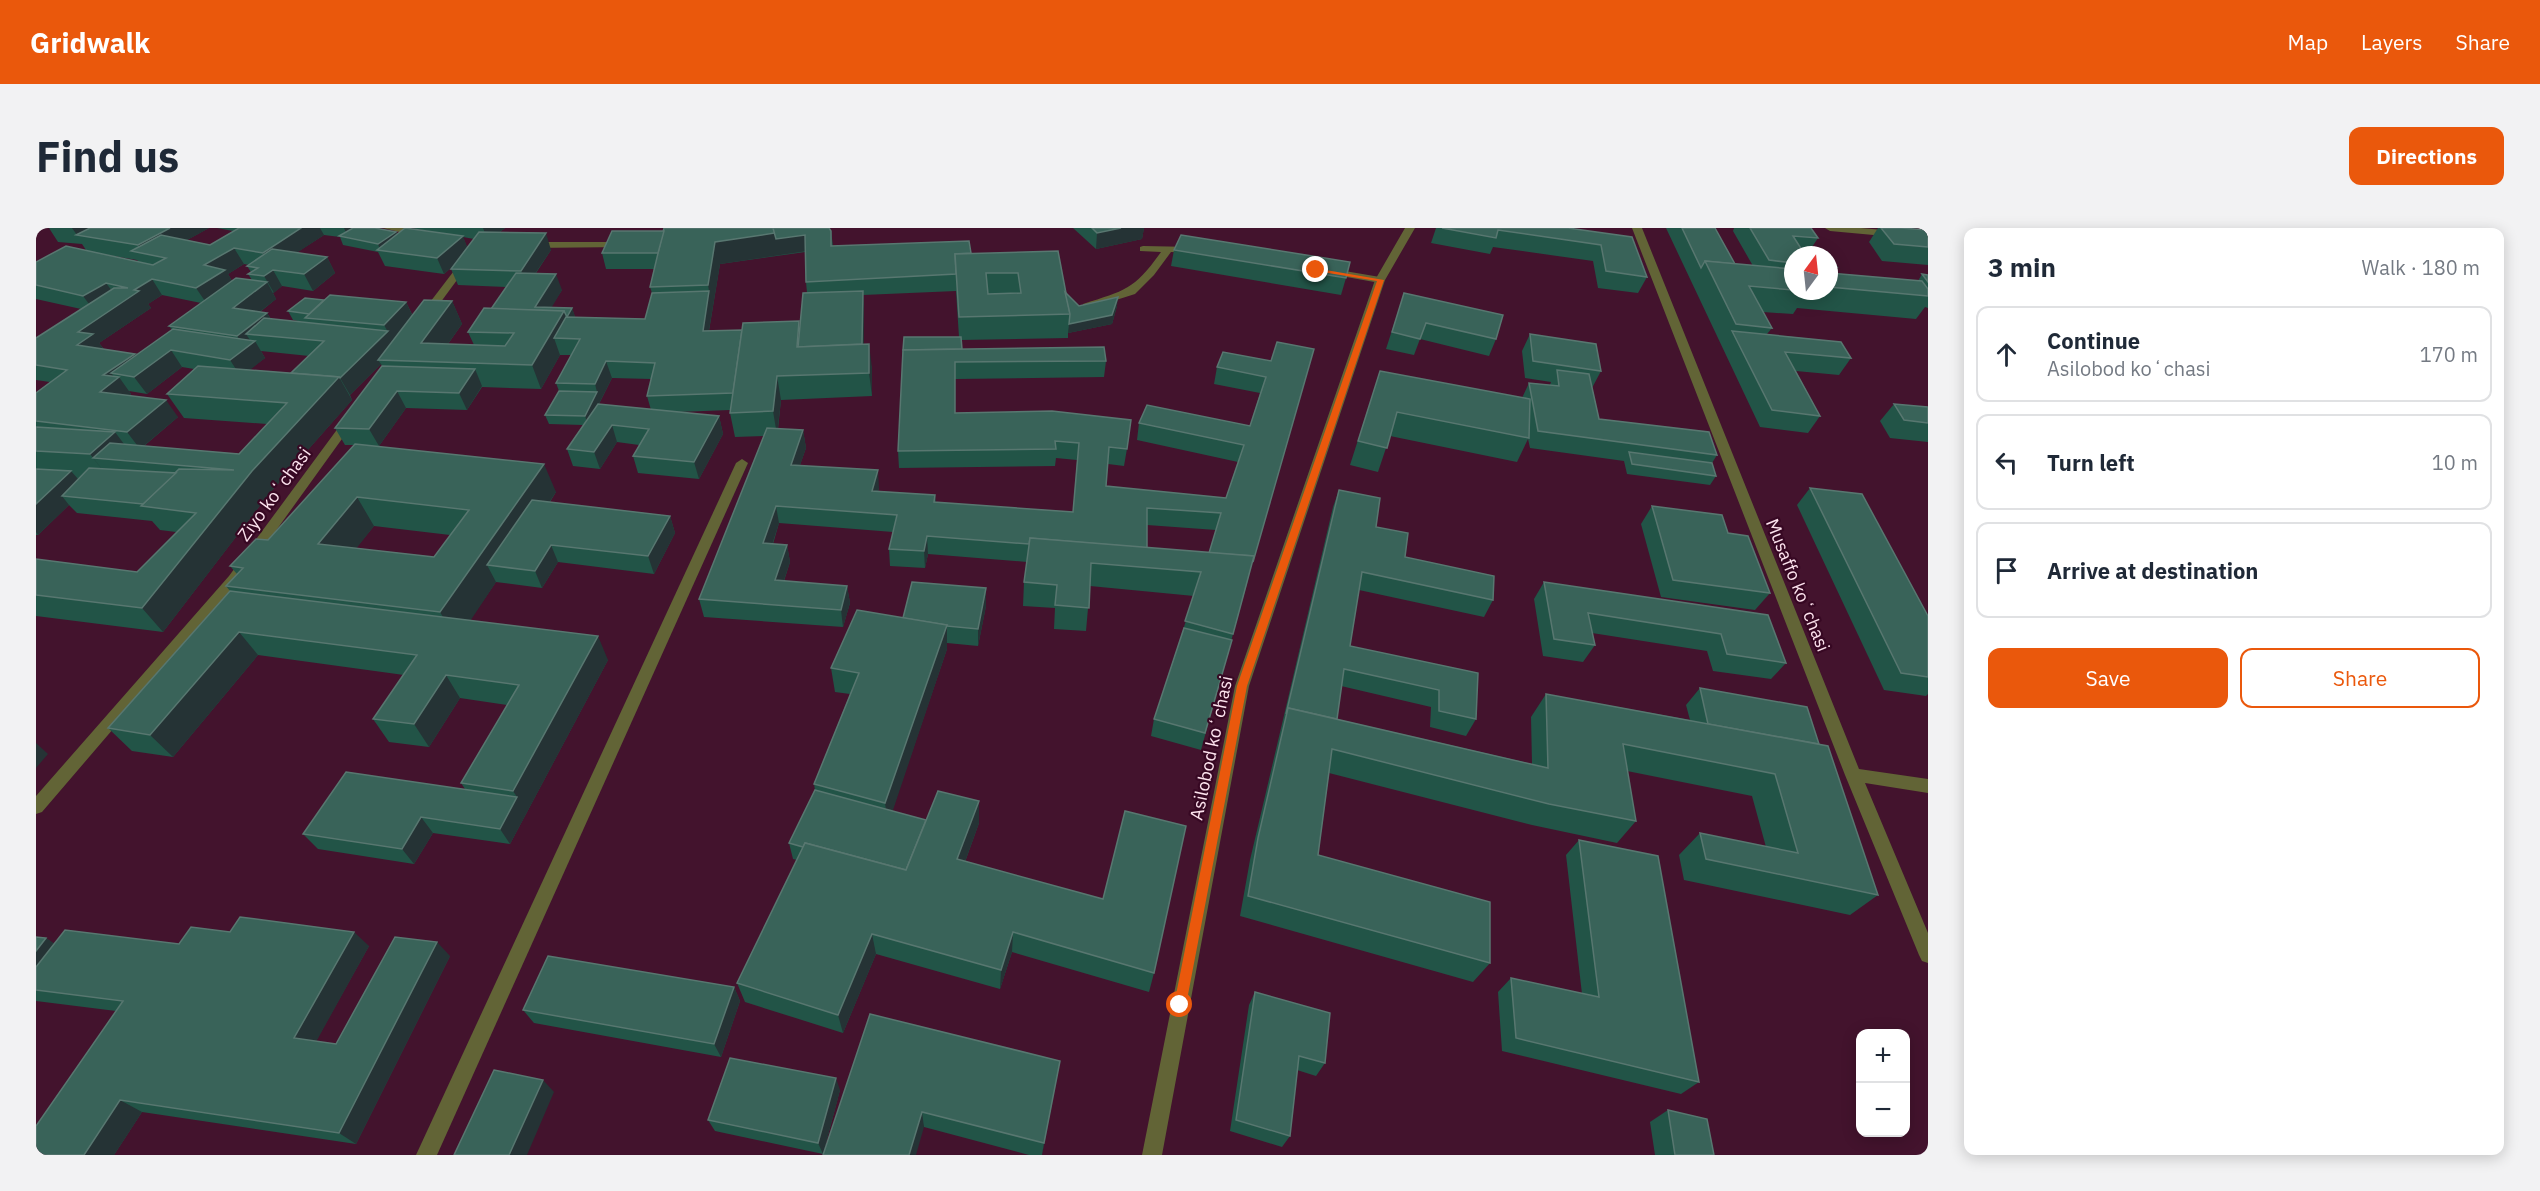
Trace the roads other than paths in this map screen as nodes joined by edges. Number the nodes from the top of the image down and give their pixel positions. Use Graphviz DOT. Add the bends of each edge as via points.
graph roads {
  1 [pos="388,228"];
  2 [pos="1410,228"];
  3 [pos="1638,228"];
  4 [pos="1830,228"];
  5 [pos="433,236"];
  6 [pos="1928,237"];
  7 [pos="639,244"];
  8 [pos="513,245"];
  9 [pos="1143,249"];
  10 [pos="1168,249"];
  11 [pos="471,253"];
  12 [pos="1210,253"];
  13 [pos="1312,269"];
  14 [pos="1380,280"];
  15 [pos="1085,307"];
  16 [pos="416,330"];
  17 [pos="360,407"];
  18 [pos="742,463"];
  19 [pos="1853,775"];
  20 [pos="1928,786"];
  21 [pos="36,807"];
  22 [pos="1928,955"];
  23 [pos="426,1155"];
  24 [pos="1152,1155"];
  1 -- 5 [label="street"];
  2 -- 14 [label="street, Asilobod koʻchasi"];
  3 -- 19 [label="street, Musaffo koʻchasi"];
  4 -- 6 [label="street"];
  7 -- 8 [label="street"];
  9 -- 10 [label="street"];
  10 -- 12 [label="street"];
  10 -- 15 [label="street" via="1131,292"];
  11 -- 16 [label="street"];
  13 -- 14 [label="street"];
  14 -- 24 [label="street, Asilobod koʻchasi" via="1242,686"];
  17 -- 21 [label="street, Ziyo koʻchasi" via="234,579"];
  18 -- 23 [label="street"];
  19 -- 20 [label="street"];
  19 -- 22 [label="street, Musaffo koʻchasi"];
}
